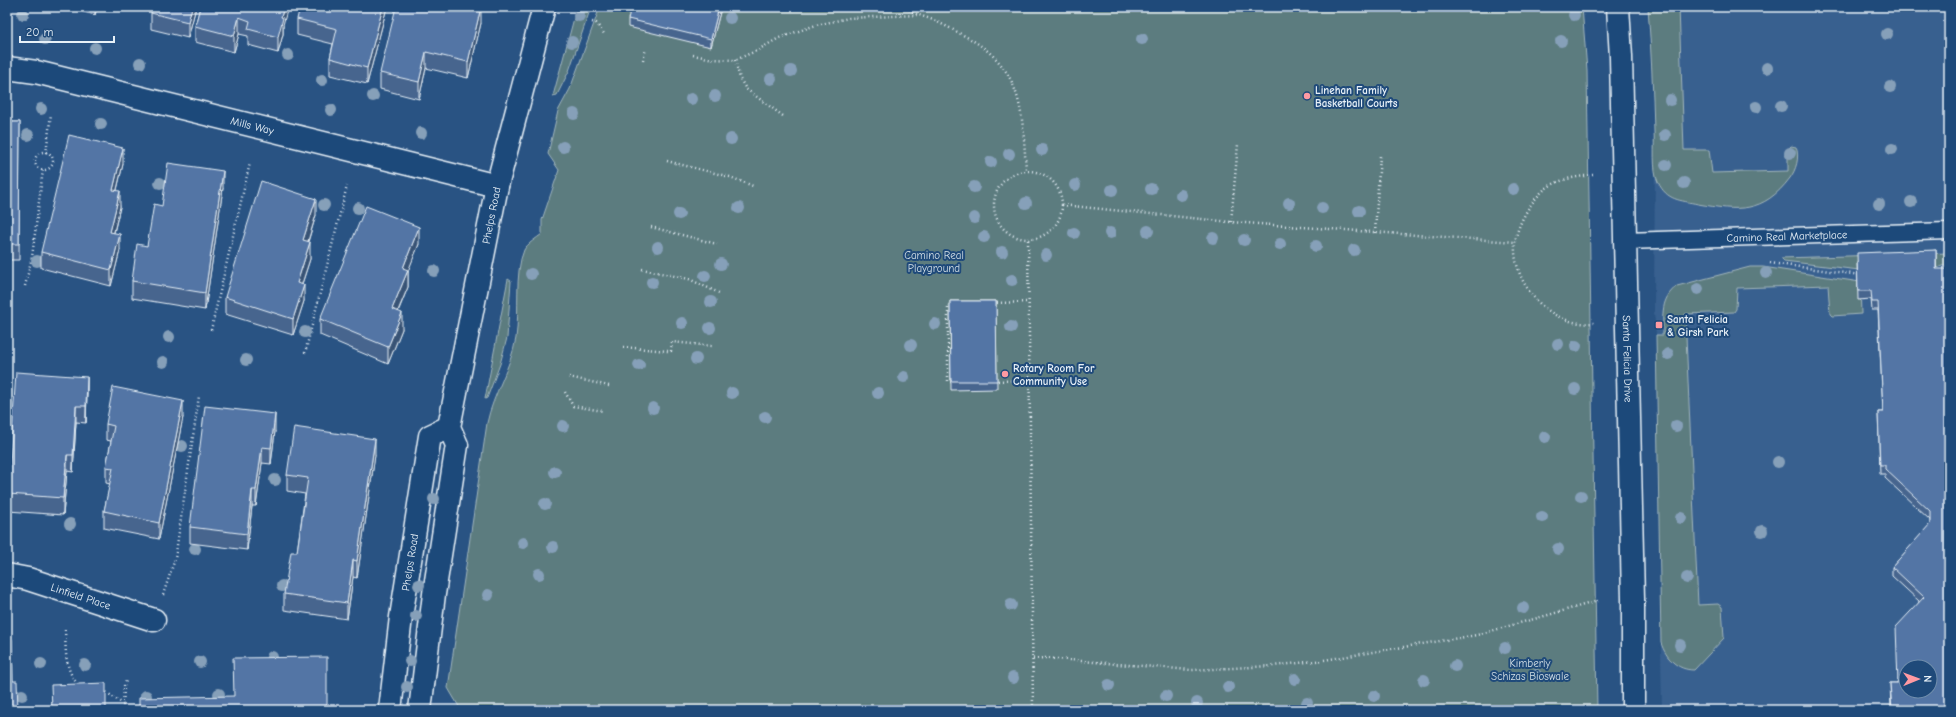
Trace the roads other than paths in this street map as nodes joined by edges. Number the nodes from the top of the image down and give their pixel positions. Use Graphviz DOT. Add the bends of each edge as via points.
graph roads {
  1 [pos="544,7"];
  2 [pos="1618,7"];
  3 [pos="7,68"];
  4 [pos="497,186"];
  5 [pos="1949,231"];
  6 [pos="1625,241"];
  7 [pos="449,427"];
  8 [pos="7,575"];
  9 [pos="154,620"];
  10 [pos="390,710"];
  11 [pos="420,710"];
  12 [pos="1632,710"];
  1 -- 4 [label="street, Phelps Road"];
  2 -- 6 [label="street, Santa Felicia Drive"];
  3 -- 4 [label="street, Mills Way" via="36,72"];
  4 -- 7 [label="street, Phelps Road"];
  5 -- 6 [label="lane, Camino Real Marketplace"];
  6 -- 12 [label="street, Santa Felicia Drive" via="1633,599"];
  7 -- 10 [label="street, Phelps Road" via="430,436 401,617"];
  7 -- 11 [label="street" via="457,445 434,594"];
  8 -- 9 [label="street, Linfield Place" via="28,579"];
}
